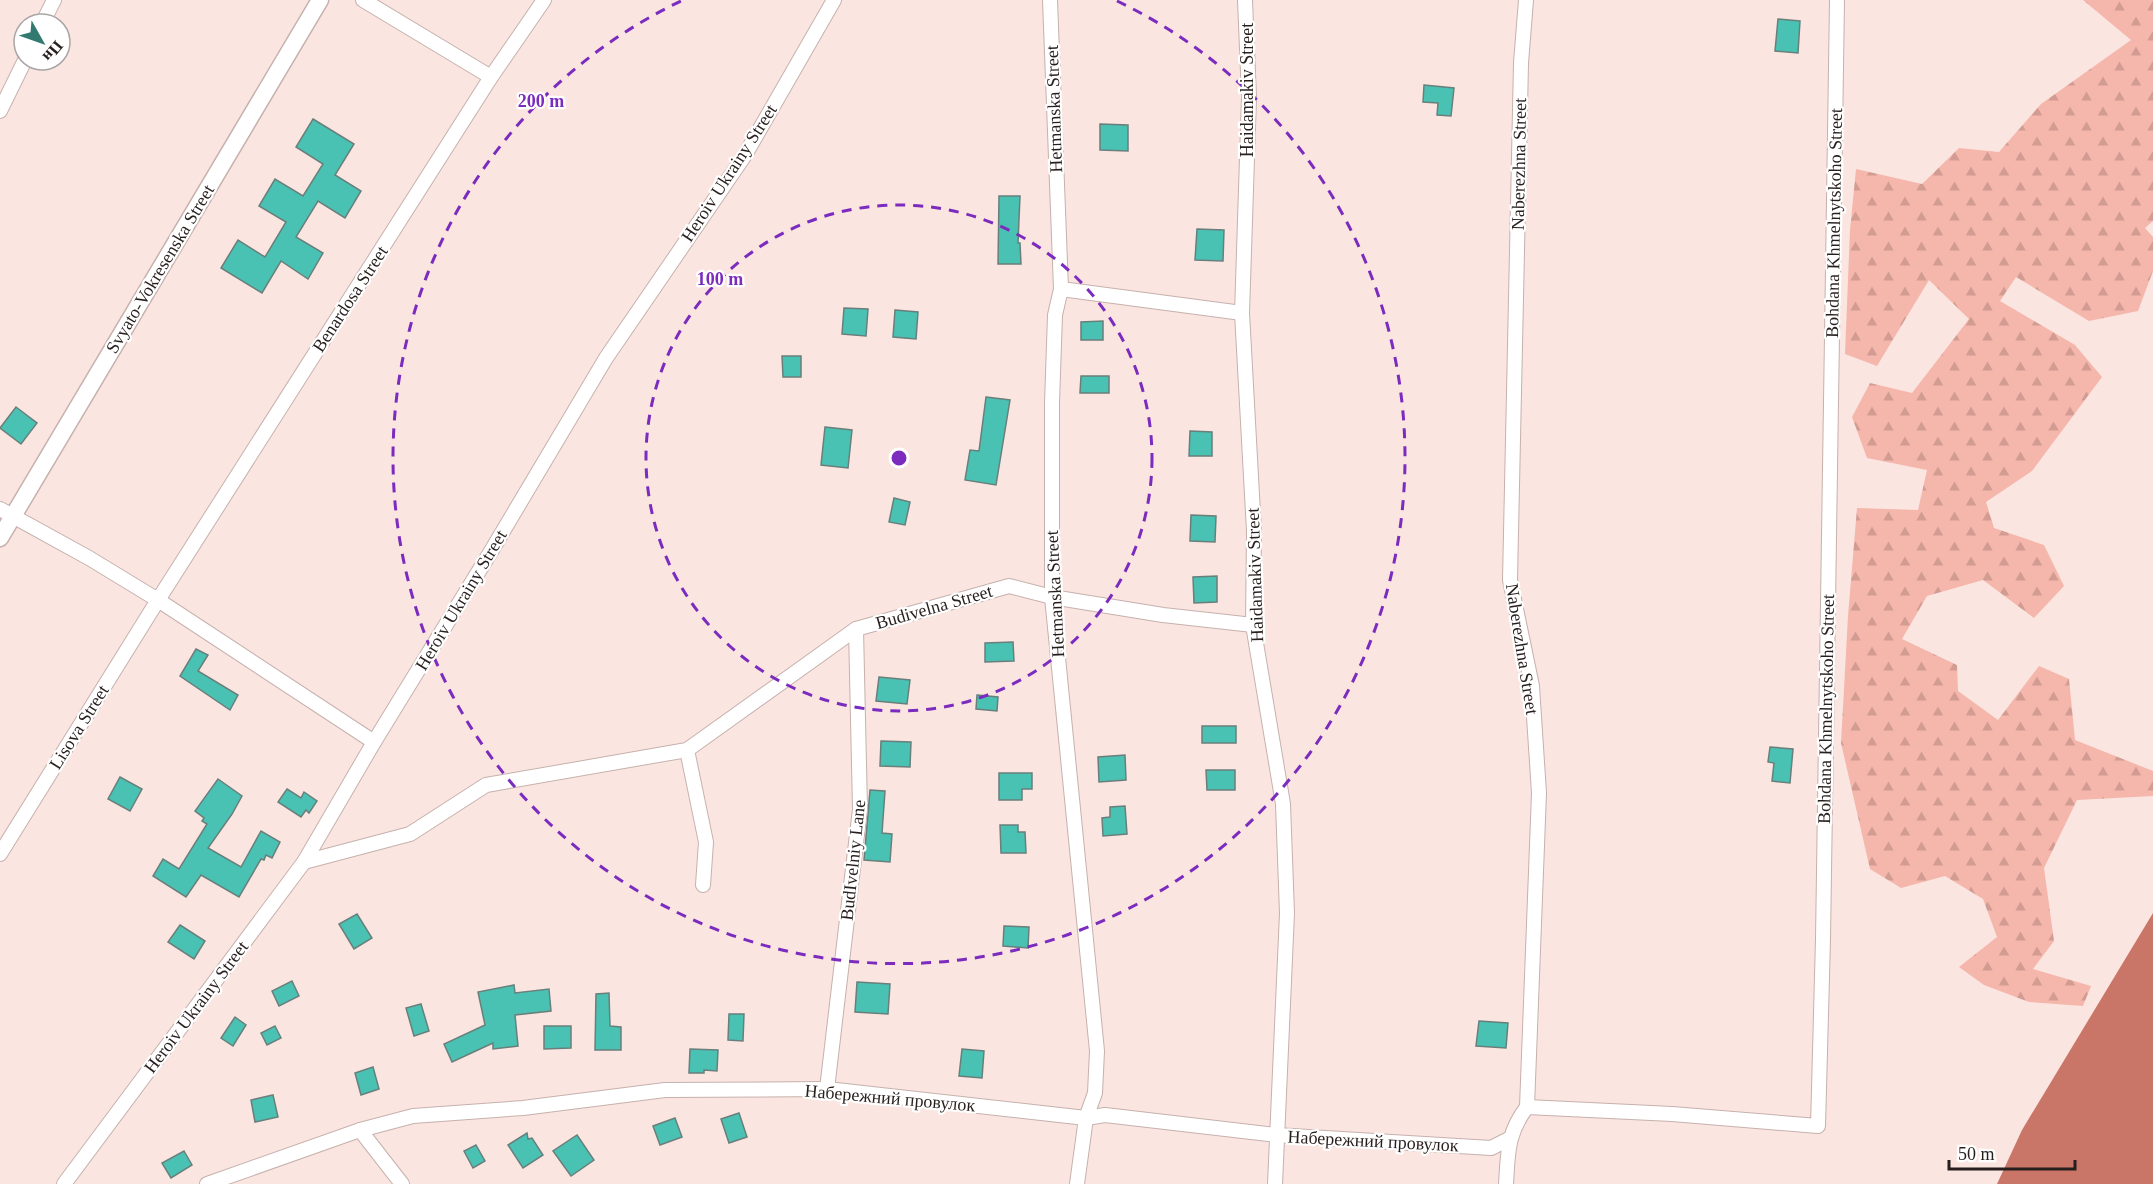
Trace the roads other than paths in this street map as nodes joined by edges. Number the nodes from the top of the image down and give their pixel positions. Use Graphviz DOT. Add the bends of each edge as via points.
graph roads {
  1 [pos="320,0"];
  2 [pos="363,0"];
  3 [pos="544,0"];
  4 [pos="834,0"];
  5 [pos="1050,0"];
  6 [pos="1245,0"];
  7 [pos="1526,0"];
  8 [pos="1837,0"];
  9 [pos="19,72"];
  10 [pos="491,77"];
  11 [pos="0,111"];
  12 [pos="1061,289"];
  13 [pos="1242,313"];
  14 [pos="6,513"];
  15 [pos="0,538"];
  16 [pos="1052,597"];
  17 [pos="158,600"];
  18 [pos="1253,625"];
  19 [pos="856,629"];
  20 [pos="374,742"];
  21 [pos="687,750"];
  22 [pos="0,854"];
  23 [pos="304,862"];
  24 [pos="703,885"];
  25 [pos="827,1089"];
  26 [pos="1527,1107"];
  27 [pos="1086,1118"];
  28 [pos="360,1130"];
  29 [pos="1276,1135"];
  30 [pos="1509,1139"];
  31 [pos="64,1184"];
  32 [pos="207,1184"];
  33 [pos="402,1184"];
  34 [pos="1077,1184"];
  35 [pos="1275,1184"];
  36 [pos="1506,1184"];
  1 -- 14 [label="street, Svyato-Vokresenska Street"];
  2 -- 10 [label="street"];
  3 -- 10 [label="street, Benardosa Street"];
  4 -- 20 [label="street, Heroiv Ukrainy Street" via="745,155 606,358"];
  5 -- 12 [label="street, Hetmanska Street"];
  6 -- 13 [label="street, Haidamakiv Street" via="1249,97"];
  7 -- 26 [label="street, Naberezhna Street" via="1521,63 1510,580 1532,686 1539,793"];
  8 -- 26 [label="street, Bohdana Khmelnytskoho Street" via="1818,1126 1672,1113"];
  9 -- 11 [label="street"];
  10 -- 17 [label="street, Benardosa Street"];
  12 -- 13 [label="street"];
  12 -- 16 [label="street, Hetmanska Street" via="1055,315 1052,402"];
  13 -- 18 [label="street, Haidamakiv Street" via="1254,531"];
  14 -- 15 [label="street, Svyato-Vokresenska Street"];
  14 -- 17 [label="street"];
  16 -- 18 [label="street, Budivelna Street"];
  16 -- 19 [label="street, Budivelna Street" via="1010,586"];
  16 -- 27 [label="street, Hetmanska Street" via="1097,1051 1095,1093"];
  17 -- 20 [label="street"];
  17 -- 22 [label="street, Lisova Street"];
  18 -- 29 [label="street, Haidamakiv Street" via="1283,804 1287,913"];
  19 -- 21 [label="street, Budivelna Street"];
  19 -- 25 [label="street, BudIvelniy Lane" via="860,809"];
  20 -- 23 [label="street, Heroiv Ukrainy Street"];
  21 -- 23 [label="street, Budivelna Street" via="486,785 410,834"];
  21 -- 24 [label="street" via="706,842"];
  23 -- 31 [label="street, Heroiv Ukrainy Street"];
  25 -- 27 [label="street, Набережний провулок"];
  25 -- 28 [label="street, Набережний провулок" via="665,1090 523,1108 413,1116"];
  26 -- 30 [label="street, Naberezhna Street"];
  27 -- 29 [label="street, Набережний провулок" via="1105,1115"];
  27 -- 34 [label="street, Hetmanska Street"];
  28 -- 32 [label="street, Набережний провулок"];
  28 -- 33 [label="street"];
  29 -- 30 [label="street, Набережний провулок" via="1491,1148"];
  29 -- 35 [label="street, Haidamakiv Street"];
  30 -- 36 [label="street, Naberezhna Street"];
}
